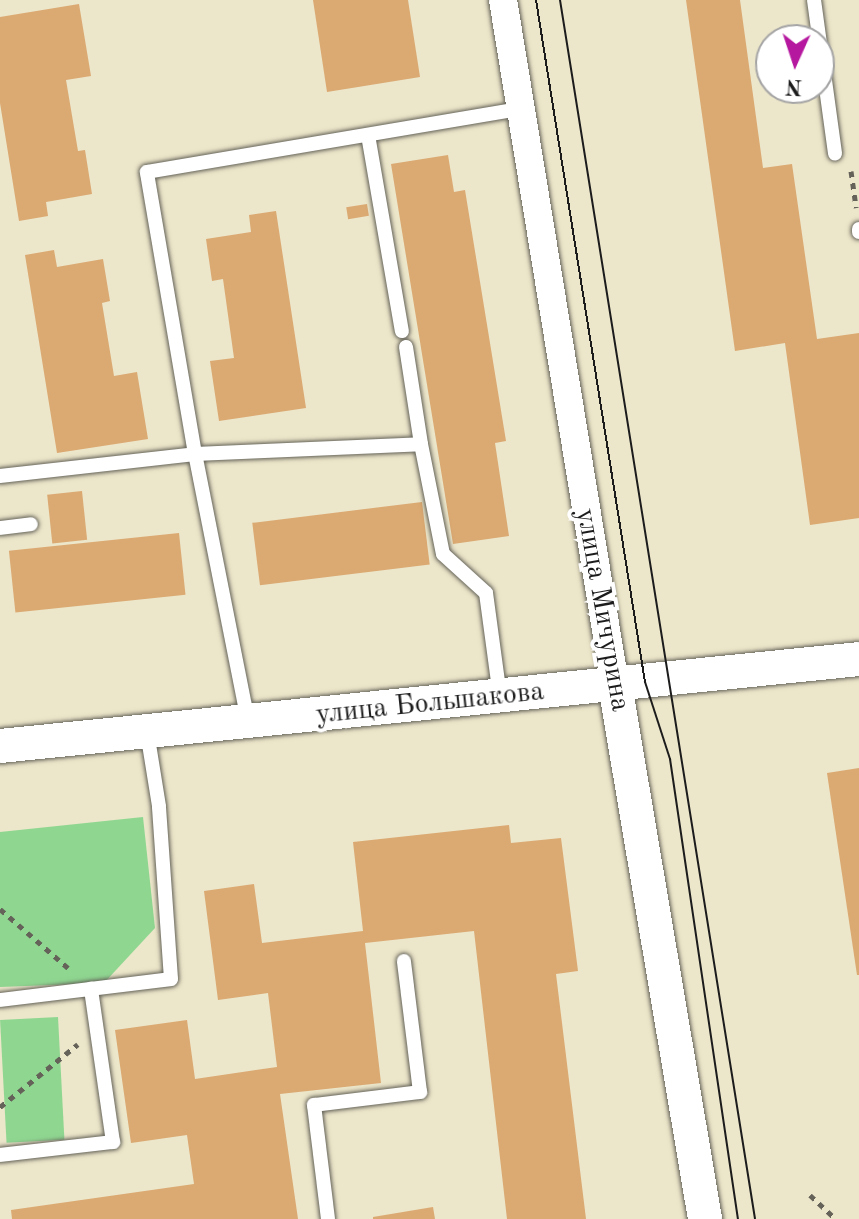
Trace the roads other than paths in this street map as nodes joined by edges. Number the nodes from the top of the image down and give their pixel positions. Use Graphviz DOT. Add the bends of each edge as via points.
graph roads {
  1 [pos="503,0"];
  2 [pos="814,0"];
  3 [pos="519,109"];
  4 [pos="368,135"];
  5 [pos="835,154"];
  6 [pos="402,331"];
  7 [pos="406,347"];
  8 [pos="421,444"];
  9 [pos="195,454"];
  10 [pos="0,476"];
  11 [pos="31,524"];
  12 [pos="0,528"];
  13 [pos="859,659"];
  14 [pos="615,685"];
  15 [pos="500,697"];
  16 [pos="249,722"];
  17 [pos="147,732"];
  18 [pos="0,746"];
  19 [pos="404,961"];
  20 [pos="91,989"];
  21 [pos="0,1000"];
  22 [pos="0,1155"];
  23 [pos="328,1219"];
  24 [pos="705,1219"];
  1 -- 3 [label="street, улица Мичурина"];
  2 -- 5 [label="lane"];
  3 -- 4 [label="lane"];
  3 -- 14 [label="street, улица Мичурина"];
  4 -- 6 [label="lane"];
  4 -- 9 [label="lane" via="147,172"];
  7 -- 8 [label="lane"];
  8 -- 9 [label="lane"];
  8 -- 15 [label="lane" via="443,554 486,593"];
  9 -- 10 [label="lane"];
  9 -- 16 [label="lane"];
  11 -- 12 [label="lane"];
  13 -- 14 [label="street, улица Большакова"];
  14 -- 15 [label="street, улица Большакова"];
  14 -- 24 [label="street, улица Мичурина"];
  15 -- 16 [label="street, улица Большакова"];
  16 -- 17 [label="street, улица Большакова"];
  17 -- 18 [label="street, улица Большакова"];
  17 -- 20 [label="lane" via="159,806 171,979"];
  19 -- 23 [label="lane" via="420,1092 314,1105"];
  20 -- 21 [label="lane"];
  20 -- 22 [label="lane" via="113,1142"];
}
